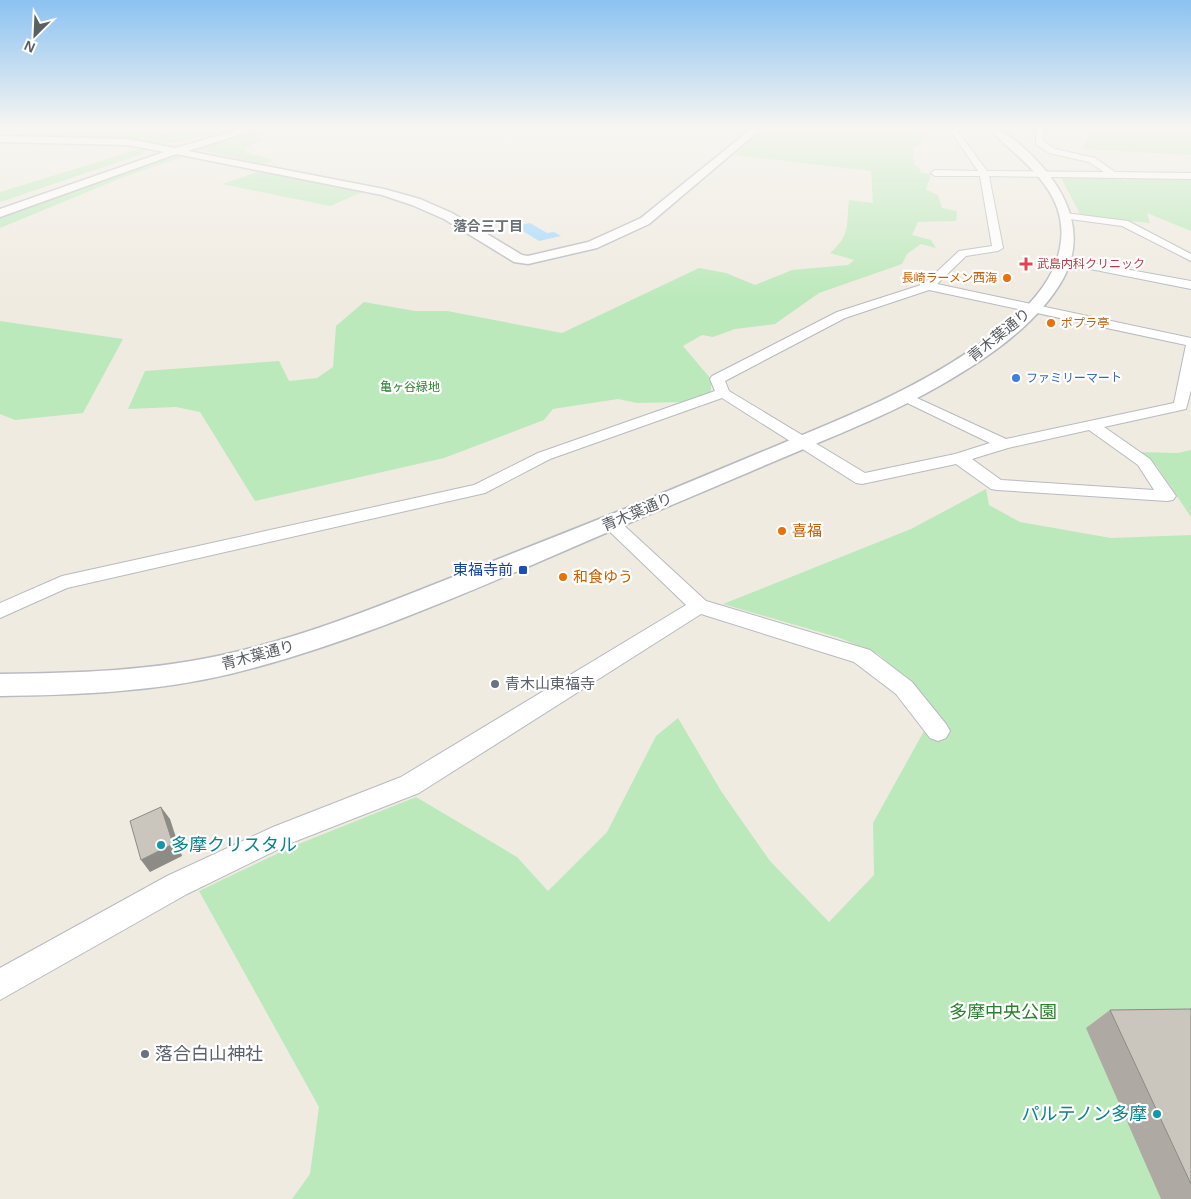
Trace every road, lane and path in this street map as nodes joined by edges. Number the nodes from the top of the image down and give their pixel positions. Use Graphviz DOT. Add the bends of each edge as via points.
graph roads {
  1 [pos="65,185"];
  2 [pos="77,185"];
  3 [pos="350,185"];
  4 [pos="689,185"];
  5 [pos="986,185"];
  6 [pos="1051,185"];
  7 [pos="0,206"];
  8 [pos="0,213"];
  9 [pos="1065,216"];
  10 [pos="1182,242"];
  11 [pos="1165,243"];
  12 [pos="1191,258"];
  13 [pos="1064,261"];
  14 [pos="1191,285"];
  15 [pos="928,286"];
  16 [pos="1032,309"];
  17 [pos="1191,342"];
  18 [pos="1191,347"];
  19 [pos="723,393"];
  20 [pos="906,397"];
  21 [pos="1091,426"];
  22 [pos="802,442"];
  23 [pos="1004,444"];
  24 [pos="959,458"];
  25 [pos="611,523"];
  26 [pos="698,606"];
  27 [pos="0,611"];
  28 [pos="0,685"];
  29 [pos="938,731"];
  30 [pos="0,985"];
  1 -- 7 [label="street"];
  2 -- 8 [label="street"];
  3 -- 4 [label="street" via="416,202 448,216 520,259 528,260 592,245 645,221"];
  5 -- 15 [label="street" via="998,248 963,254"];
  6 -- 9 [label="street, 青木葉通り"];
  9 -- 11 [label="street" via="1124,223"];
  9 -- 13 [label="street, 青木葉通り" via="1068,239"];
  10 -- 11 [label="street"];
  11 -- 12 [label="street"];
  13 -- 14 [label="street"];
  13 -- 16 [label="street, 青木葉通り" via="1053,284"];
  15 -- 16 [label="street"];
  15 -- 19 [label="street" via="841,315 717,379"];
  16 -- 17 [label="street"];
  16 -- 20 [label="street, 青木葉通り" via="994,343"];
  18 -- 21 [label="street" via="1181,406"];
  19 -- 22 [label="street"];
  19 -- 27 [label="street" via="544,456 479,489 62,583"];
  20 -- 22 [label="street, 青木葉通り"];
  20 -- 23 [label="street"];
  21 -- 23 [label="street"];
  21 -- 24 [label="street" via="1144,462 1167,496 996,485"];
  22 -- 24 [label="street" via="862,479"];
  22 -- 25 [label="street, 青木葉通り"];
  23 -- 24 [label="street"];
  25 -- 26 [label="street"];
  25 -- 28 [label="street, 青木葉通り" via="361,624 229,664 177,674"];
  26 -- 29 [label="street" via="862,656 904,688"];
  26 -- 30 [label="street" via="410,785 282,834 176,885"];
}
